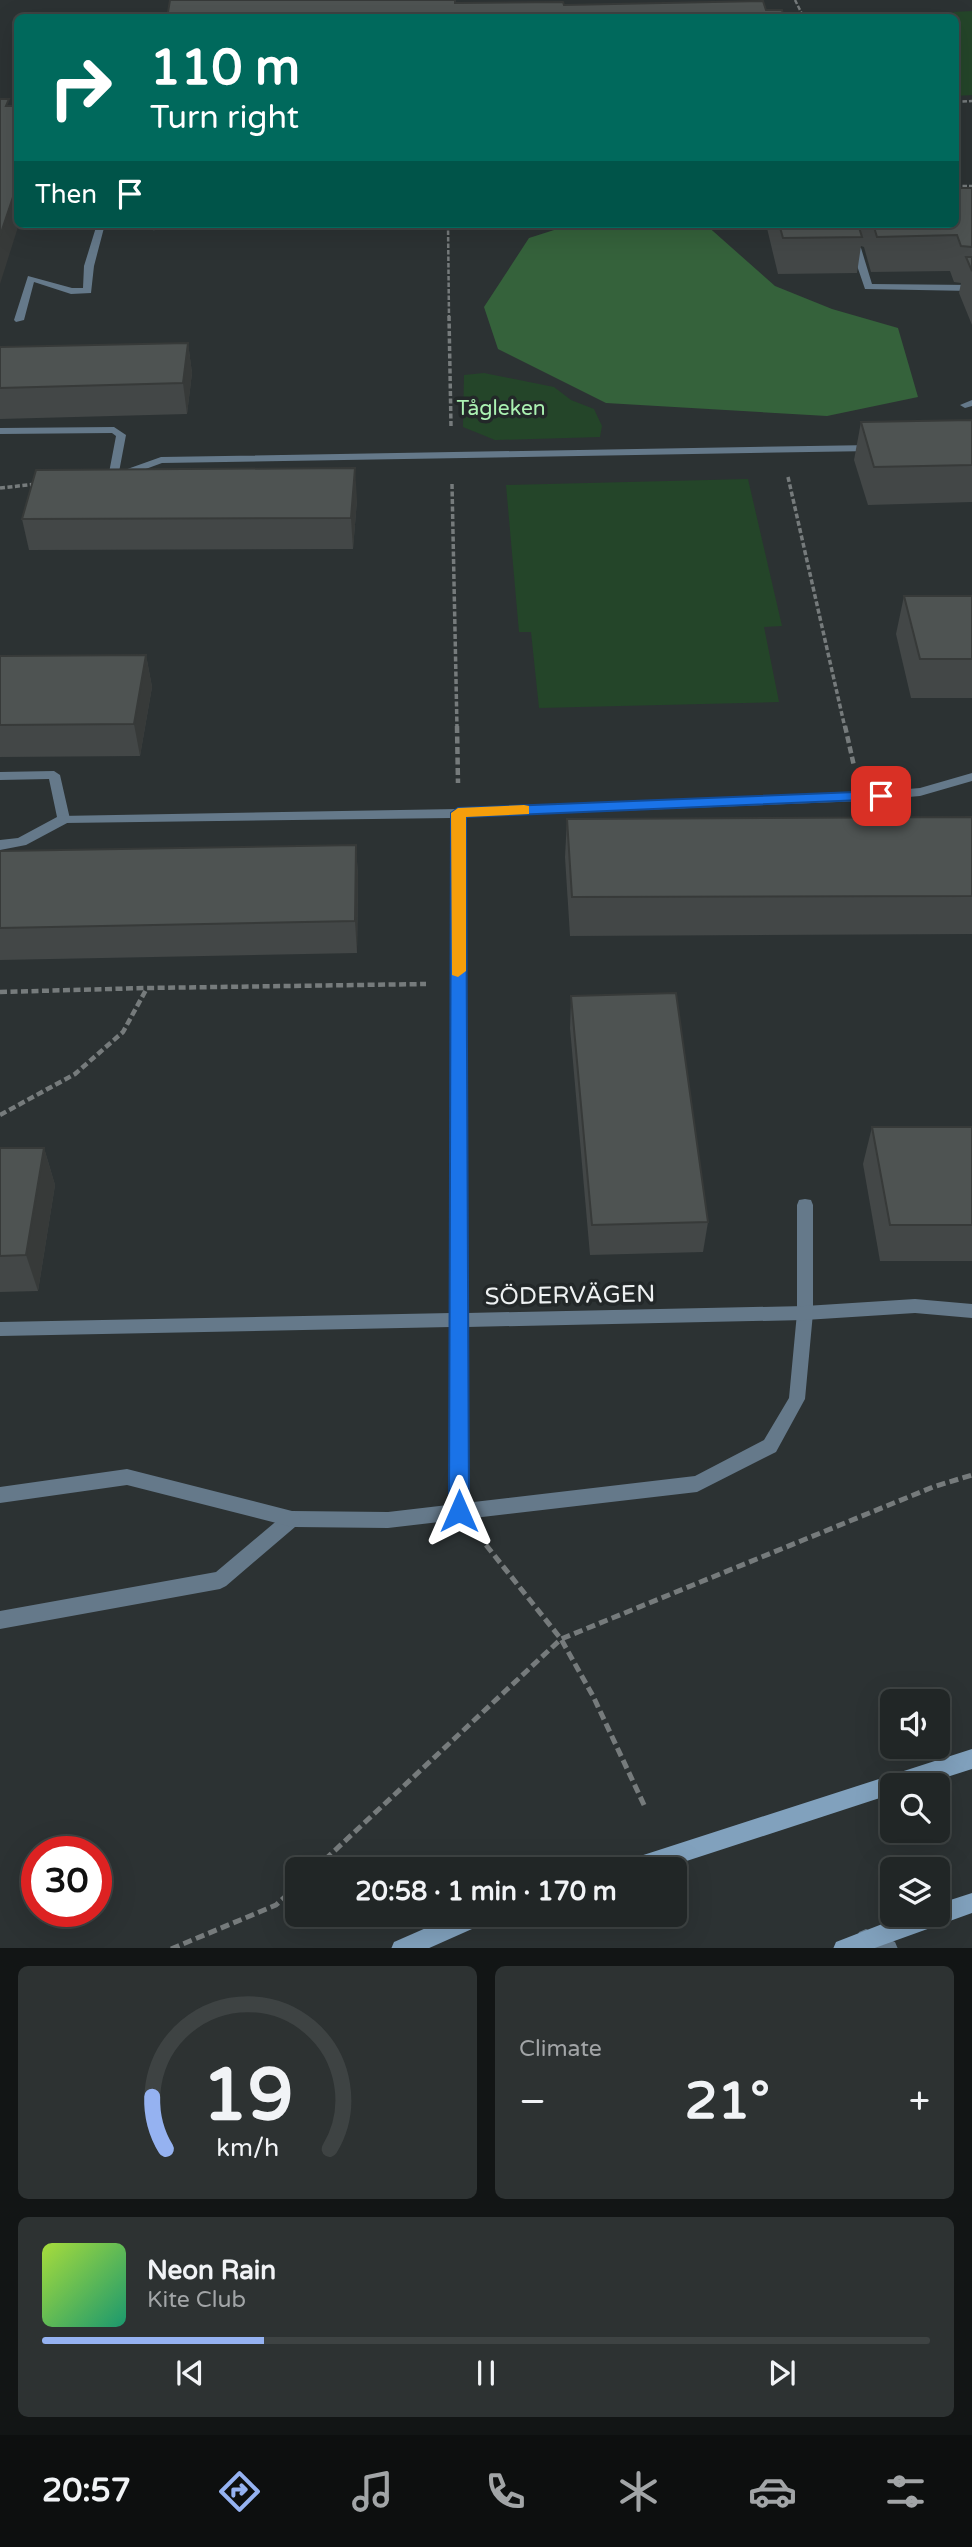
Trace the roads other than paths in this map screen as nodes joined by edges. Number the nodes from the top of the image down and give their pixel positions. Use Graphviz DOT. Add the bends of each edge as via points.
graph roads {
  1 [pos="101,228"];
  2 [pos="856,248"];
  3 [pos="972,288"];
  4 [pos="19,320"];
  5 [pos="0,431"];
  6 [pos="879,448"];
  7 [pos="0,776"];
  8 [pos="972,777"];
  9 [pos="458,813"];
  10 [pos="64,819"];
  11 [pos="0,845"];
  12 [pos="805,1205"];
  13 [pos="972,1311"];
  14 [pos="805,1313"];
  15 [pos="460,1322"];
  16 [pos="0,1329"];
  17 [pos="0,1495"];
  18 [pos="459,1511"];
  19 [pos="292,1519"];
  20 [pos="0,1620"];
  21 [pos="972,1759"];
  22 [pos="668,1857"];
  23 [pos="972,1903"];
  24 [pos="950,1910"];
  25 [pos="452,1927"];
  26 [pos="901,1927"];
  27 [pos="866,1939"];
  28 [pos="401,1948"];
  29 [pos="843,1948"];
  30 [pos="888,1948"];
  1 -- 4 [label="street" via="89,266 88,290 71,291 31,278"];
  2 -- 3 [label="street" via="868,287"];
  5 -- 6 [label="street" via="114,430 121,435 113,478 161,460"];
  7 -- 10 [label="street" via="54,775"];
  8 -- 9 [label="street" via="920,792 861,797"];
  9 -- 10 [label="street"];
  9 -- 15 [label="street"];
  10 -- 11 [label="street" via="21,842"];
  12 -- 14 [label="street"];
  13 -- 14 [label="street, SÖDERVÄGEN" via="915,1306"];
  14 -- 15 [label="street, SÖDERVÄGEN"];
  14 -- 18 [label="street" via="797,1398 770,1446 696,1484"];
  15 -- 16 [label="street, SÖDERVÄGEN"];
  15 -- 18 [label="street"];
  17 -- 19 [label="street" via="127,1477"];
  18 -- 19 [label="street" via="388,1520"];
  19 -- 20 [label="street" via="220,1580"];
  21 -- 22 [label="main road"];
  23 -- 24 [label="main road"];
  25 -- 28 [label="main road"];
  26 -- 27 [label="main road"];
  27 -- 29 [label="main road"];
  27 -- 30 [label="street"];
}
